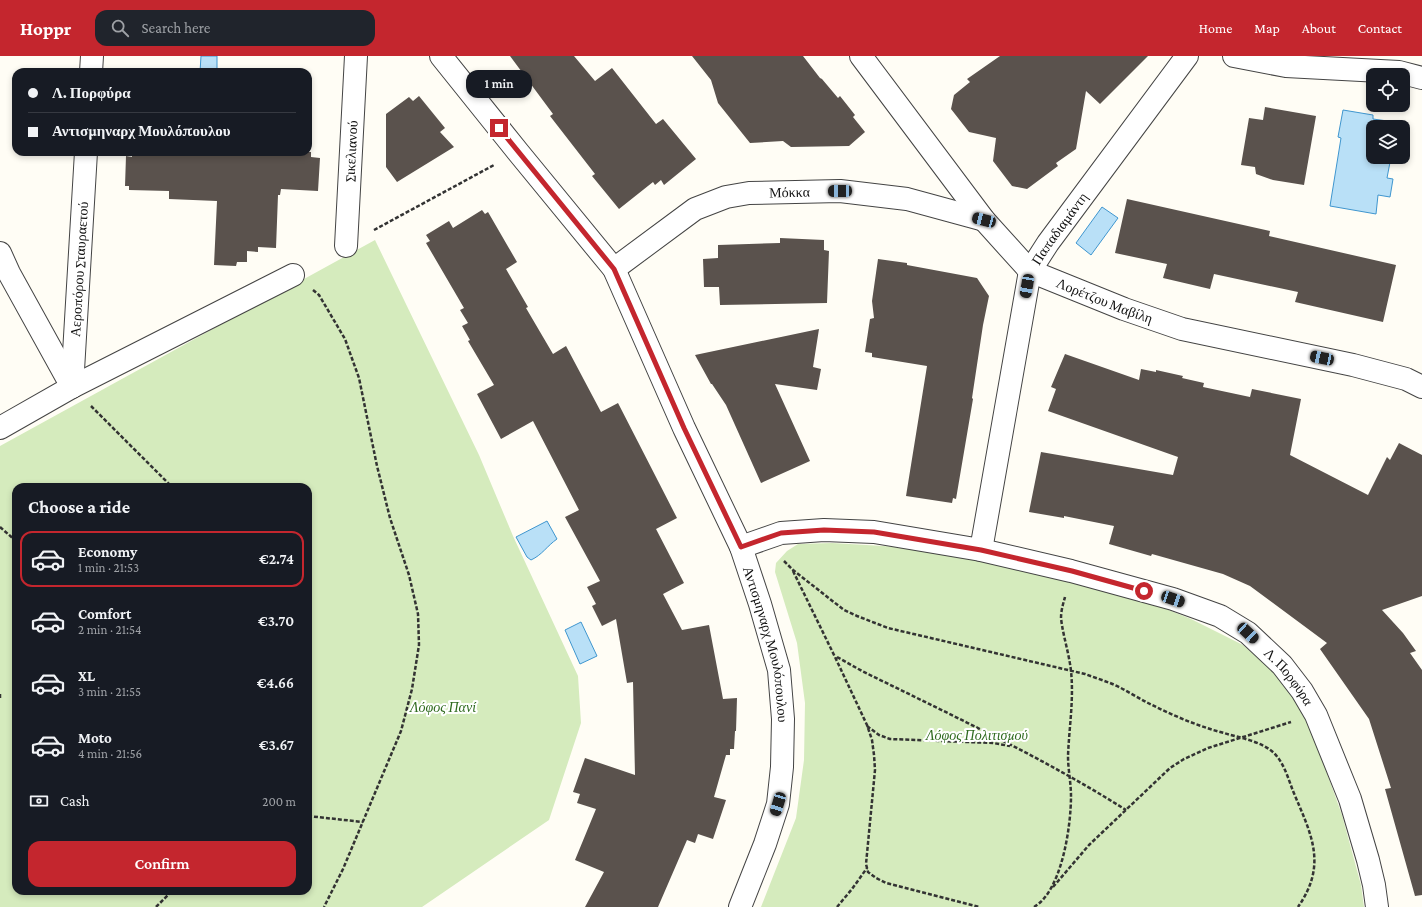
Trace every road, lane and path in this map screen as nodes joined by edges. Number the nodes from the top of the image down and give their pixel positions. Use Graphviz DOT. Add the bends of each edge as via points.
graph roads {
  1 [pos="92,56"];
  2 [pos="356,56"];
  3 [pos="441,56"];
  4 [pos="861,56"];
  5 [pos="1187,56"];
  6 [pos="1234,56"];
  7 [pos="91,68"];
  8 [pos="1422,78"];
  9 [pos="518,152"];
  10 [pos="86,156"];
  11 [pos="984,220"];
  12 [pos="346,246"];
  13 [pos="0,253"];
  14 [pos="614,269"];
  15 [pos="1030,271"];
  16 [pos="293,274"];
  17 [pos="72,387"];
  18 [pos="1422,387"];
  19 [pos="0,428"];
  20 [pos="168,483"];
  21 [pos="0,527"];
  22 [pos="12,538"];
  23 [pos="768,538"];
  24 [pos="741,547"];
  25 [pos="981,550"];
  26 [pos="793,570"];
  27 [pos="1072,571"];
  28 [pos="836,656"];
  29 [pos="1071,672"];
  30 [pos="0,694"];
  31 [pos="0,700"];
  32 [pos="867,725"];
  33 [pos="1282,725"];
  34 [pos="1241,738"];
  35 [pos="1013,746"];
  36 [pos="1069,776"];
  37 [pos="1126,810"];
  38 [pos="312,816"];
  39 [pos="363,822"];
  40 [pos="867,868"];
  41 [pos="1051,890"];
  42 [pos="168,895"];
  43 [pos="156,907"];
  44 [pos="324,907"];
  45 [pos="740,907"];
  46 [pos="837,907"];
  47 [pos="979,907"];
  48 [pos="1034,907"];
  49 [pos="1298,907"];
  50 [pos="1377,907"];
  1 -- 7 [label="street"];
  2 -- 12 [label="street, Σικελιανού"];
  3 -- 9 [label="street, Αντισμηναρχ Μουλόπουλου"];
  4 -- 11 [label="street, Λορέτζου Μαβίλη"];
  5 -- 15 [label="street, Παπαδιαμάντη" via="1052,237"];
  6 -- 8 [label="street" via="1286,66 1399,72"];
  9 -- 12 [label="path"];
  9 -- 14 [label="street, Αντισμηναρχ Μουλόπουλου"];
  10 -- 17 [label="street, Αεροπόρου Σταυραετού"];
  11 -- 14 [label="street, Μόκκα" via="907,199 840,191 749,192 726,197 695,209"];
  11 -- 15 [label="street, Λορέτζου Μαβίλη"];
  13 -- 17 [label="street"];
  14 -- 24 [label="street, Αντισμηναρχ Μουλόπουλου" via="684,428"];
  15 -- 18 [label="street, Λορέτζου Μαβίλη" via="1182,329 1353,364 1406,379"];
  15 -- 25 [label="street, Παπαδιαμάντη"];
  16 -- 17 [label="street"];
  16 -- 39 [label="path" via="319,295 348,346 359,378 384,496 409,575 418,614 419,644 402,731"];
  17 -- 19 [label="street"];
  17 -- 20 [label="path"];
  21 -- 22 [label="path"];
  23 -- 24 [label="street, Λ. Πορφύρα"];
  23 -- 25 [label="street, Λ. Πορφύρα" via="781,533 824,530 874,532"];
  23 -- 26 [label="path"];
  24 -- 45 [label="street, Αντισμηναρχ Μουλόπουλου" via="779,670 783,719 778,804"];
  25 -- 27 [label="street, Λ. Πορφύρα"];
  26 -- 28 [label="path"];
  26 -- 29 [label="path" via="844,610 871,622"];
  27 -- 29 [label="path" via="1061,617"];
  27 -- 50 [label="street, Λ. Πορφύρα" via="1173,599 1220,616 1248,633 1282,665 1316,715 1347,792 1368,860"];
  28 -- 32 [label="path"];
  28 -- 35 [label="path"];
  29 -- 34 [label="path" via="1085,674 1112,684 1183,719"];
  29 -- 36 [label="path"];
  30 -- 31 [label="path"];
  32 -- 35 [label="path" via="879,735 890,739"];
  32 -- 40 [label="path" via="872,740 875,770 866,849"];
  33 -- 34 [label="path"];
  34 -- 37 [label="path" via="1208,748 1184,759 1150,785"];
  34 -- 49 [label="path" via="1264,746 1274,754 1283,767 1305,819 1314,850 1314,869 1309,889"];
  35 -- 36 [label="path"];
  36 -- 37 [label="path"];
  36 -- 41 [label="path" via="1071,796 1065,847 1060,869"];
  37 -- 41 [label="path" via="1089,845"];
  38 -- 39 [label="path"];
  39 -- 44 [label="path"];
  40 -- 46 [label="path"];
  40 -- 47 [label="path" via="868,872 886,883"];
  41 -- 48 [label="path" via="1044,900"];
  42 -- 43 [label="path"];
}
